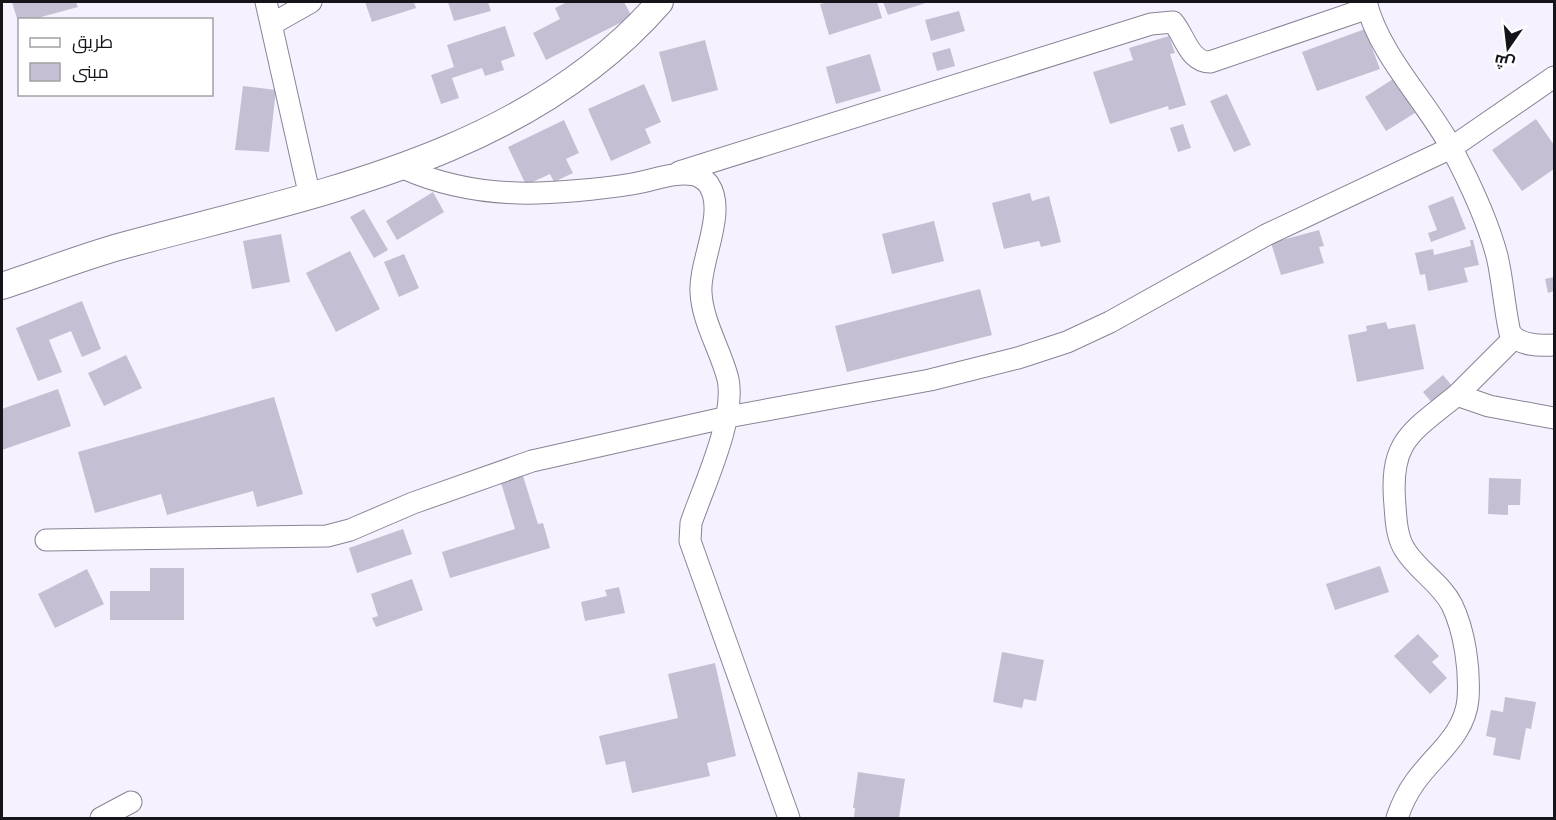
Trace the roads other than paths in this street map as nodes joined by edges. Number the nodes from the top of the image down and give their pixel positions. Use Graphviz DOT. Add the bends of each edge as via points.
graph roads {
  1 [pos="266,2"];
  2 [pos="311,2"];
  3 [pos="660,2"];
  4 [pos="1367,5"];
  5 [pos="272,24"];
  6 [pos="1554,77"];
  7 [pos="1451,148"];
  8 [pos="404,168"];
  9 [pos="673,174"];
  10 [pos="310,197"];
  11 [pos="2,286"];
  12 [pos="1514,338"];
  13 [pos="1554,345"];
  14 [pos="1457,395"];
  15 [pos="728,417"];
  16 [pos="1554,418"];
  17 [pos="46,540"];
  18 [pos="131,802"];
  19 [pos="101,819"];
  20 [pos="789,819"];
  21 [pos="1397,819"];
  1 -- 5 [label="street"];
  2 -- 5 [label="street"];
  3 -- 8 [label="main road" via="625,39 528,108 480,135"];
  4 -- 7 [label="street" via="1390,54"];
  4 -- 9 [label="street" via="1210,62 1200,62 1193,56 1173,22 1151,24"];
  5 -- 10 [label="street"];
  6 -- 7 [label="street"];
  7 -- 12 [label="street" via="1483,214 1497,257 1502,298"];
  7 -- 15 [label="street" via="1266,235 1067,342 930,380"];
  8 -- 9 [label="street" via="455,185 518,193 632,184"];
  8 -- 10 [label="main road"];
  9 -- 15 [label="street" via="697,175 709,185 714,202 701,295 728,379"];
  10 -- 11 [label="main road" via="120,246"];
  12 -- 13 [label="street" via="1534,346"];
  12 -- 14 [label="street"];
  14 -- 16 [label="street" via="1489,406"];
  14 -- 21 [label="street" via="1412,431 1401,446 1393,485 1404,549 1442,590 1457,618 1468,678 1466,716 1457,734 1414,782"];
  15 -- 17 [label="street" via="532,461 327,536"];
  15 -- 20 [label="street" via="691,523 690,541"];
  18 -- 19 [label="street"];
}
